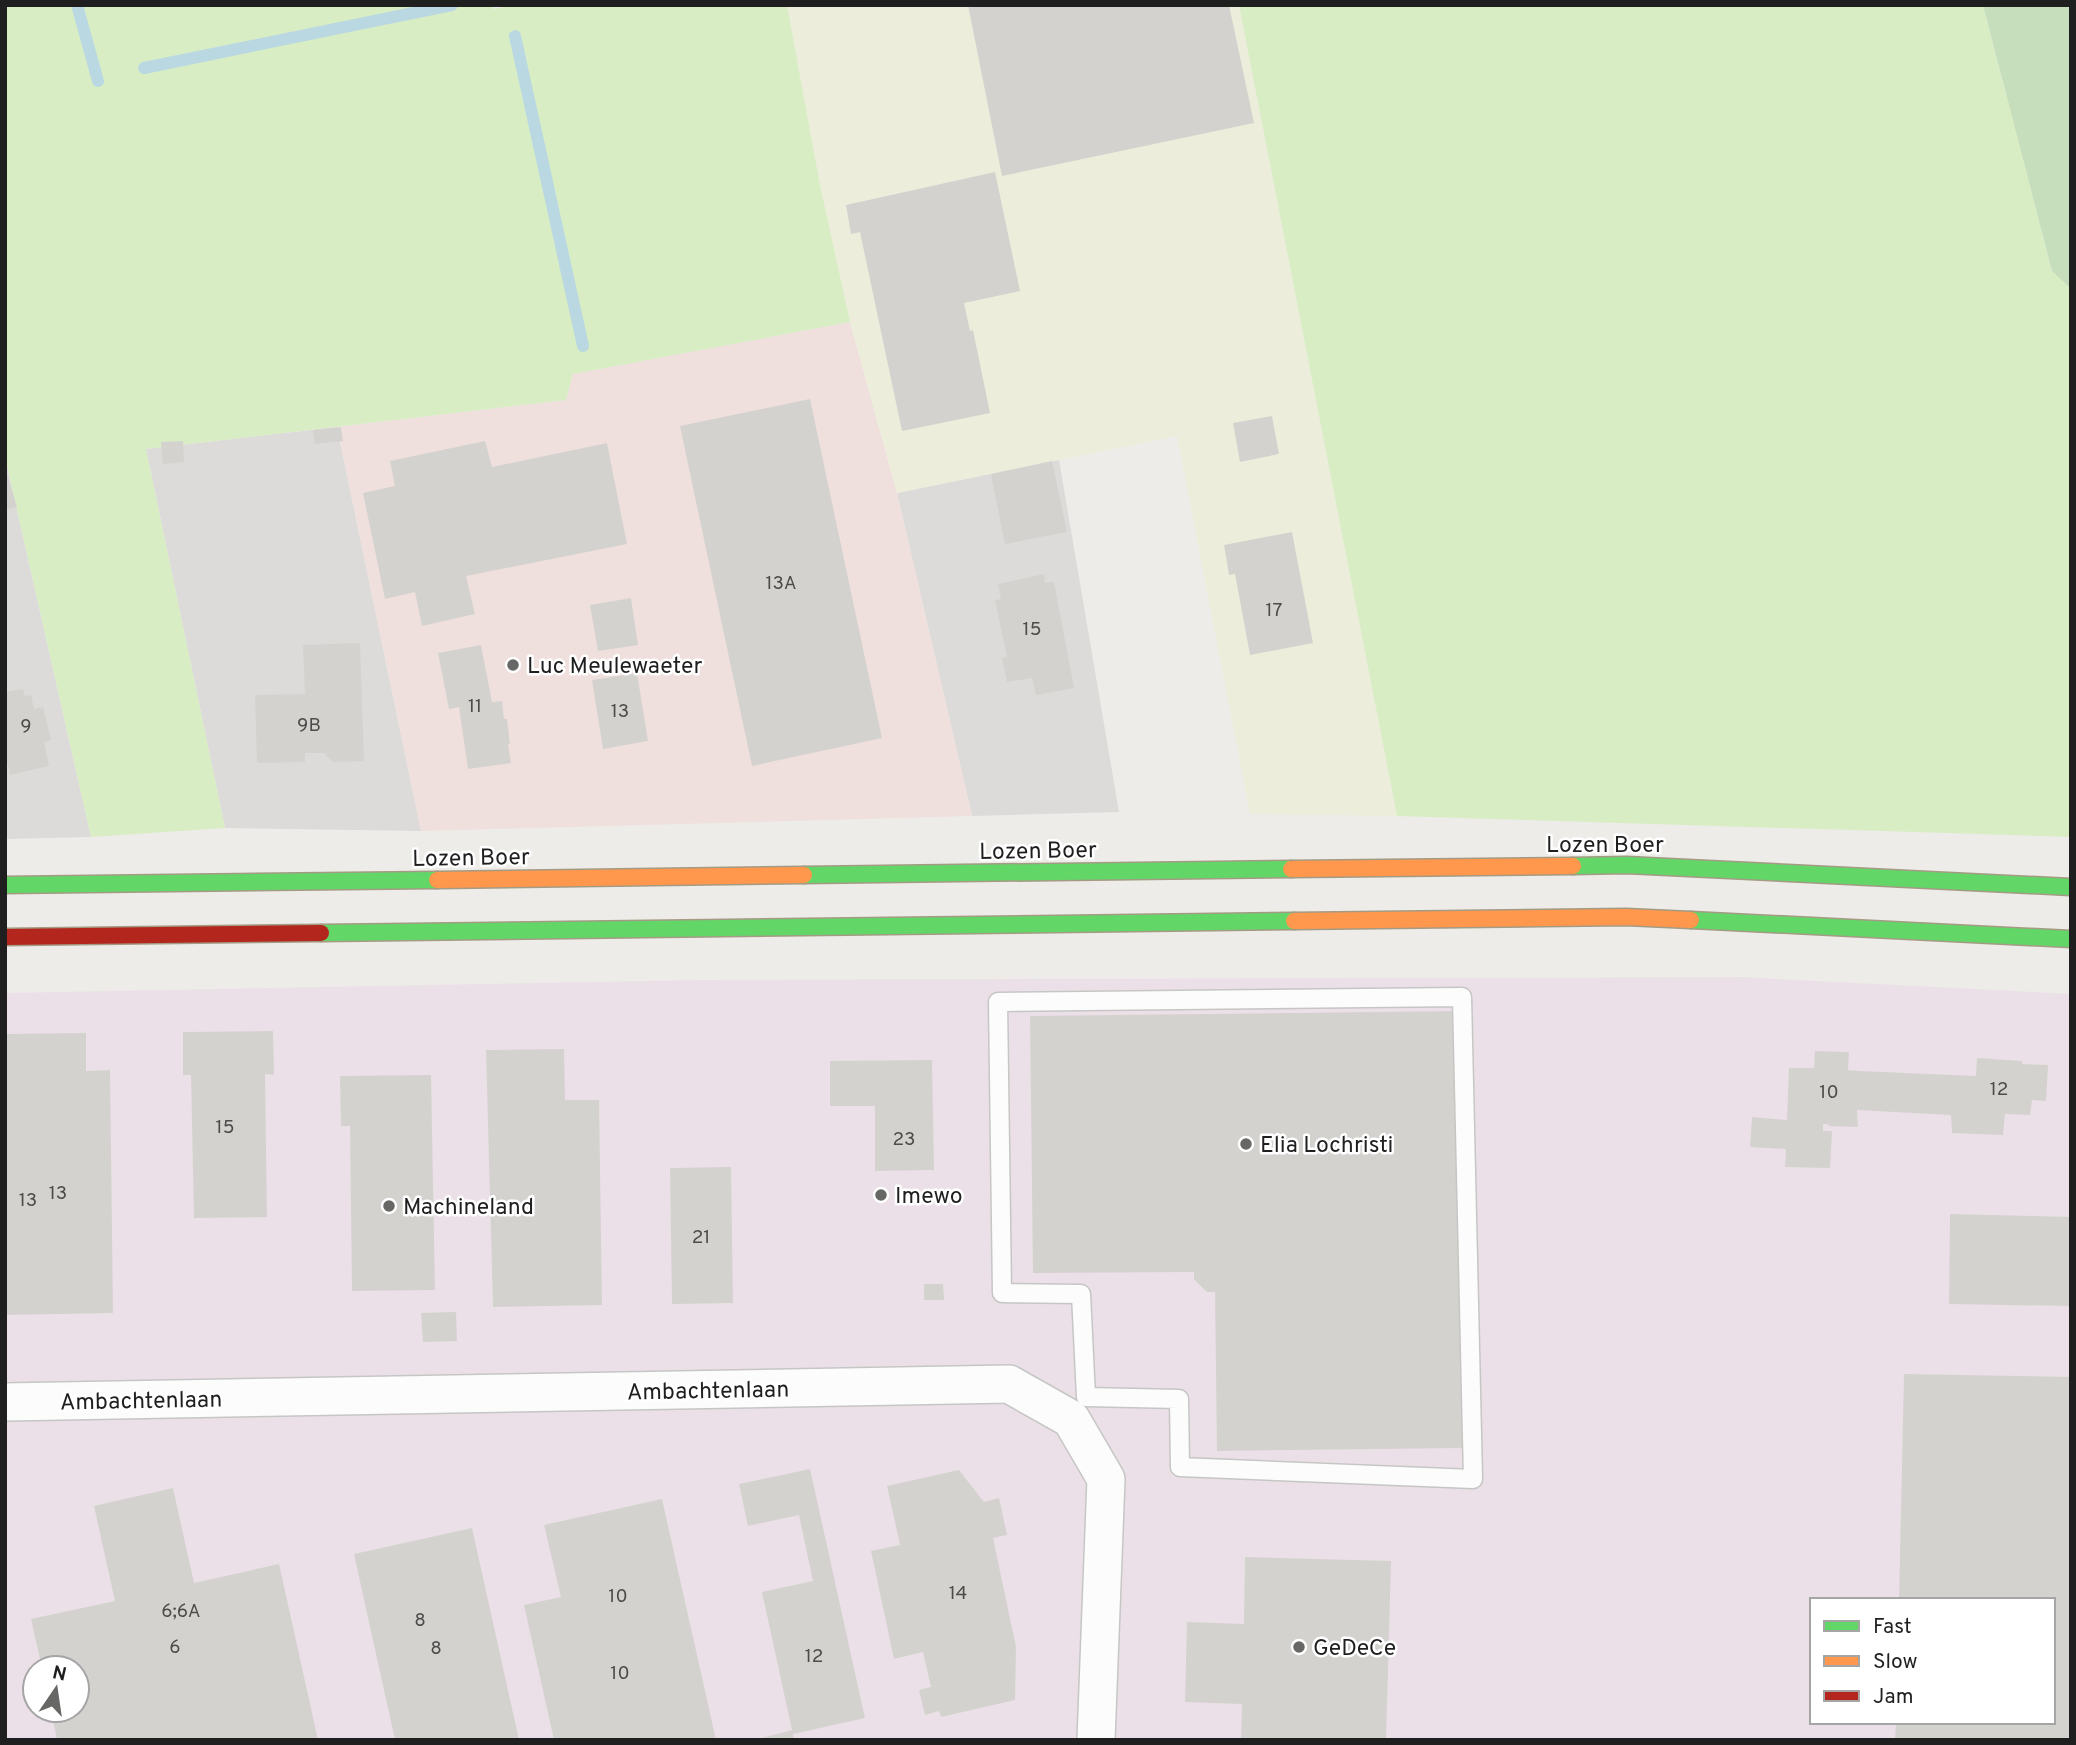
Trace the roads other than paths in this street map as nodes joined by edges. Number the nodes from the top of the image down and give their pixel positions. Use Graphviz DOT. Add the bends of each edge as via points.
graph roads {
  1 [pos="5,885"];
  2 [pos="2071,887"];
  3 [pos="5,937"];
  4 [pos="2071,939"];
  5 [pos="5,1402"];
  6 [pos="1079,1408"];
  7 [pos="1096,1740"];
  1 -- 2 [label="main road, Lozen Boer" via="1627,865"];
  3 -- 4 [label="main road" via="1626,917"];
  5 -- 6 [label="street, Ambachtenlaan" via="1009,1384"];
  6 -- 6 [label="lane" via="1179,1399 1180,1467 1473,1479 1462,997 998,1002 1002,1293 1081,1294"];
  6 -- 7 [label="street" via="1106,1479"];
}
